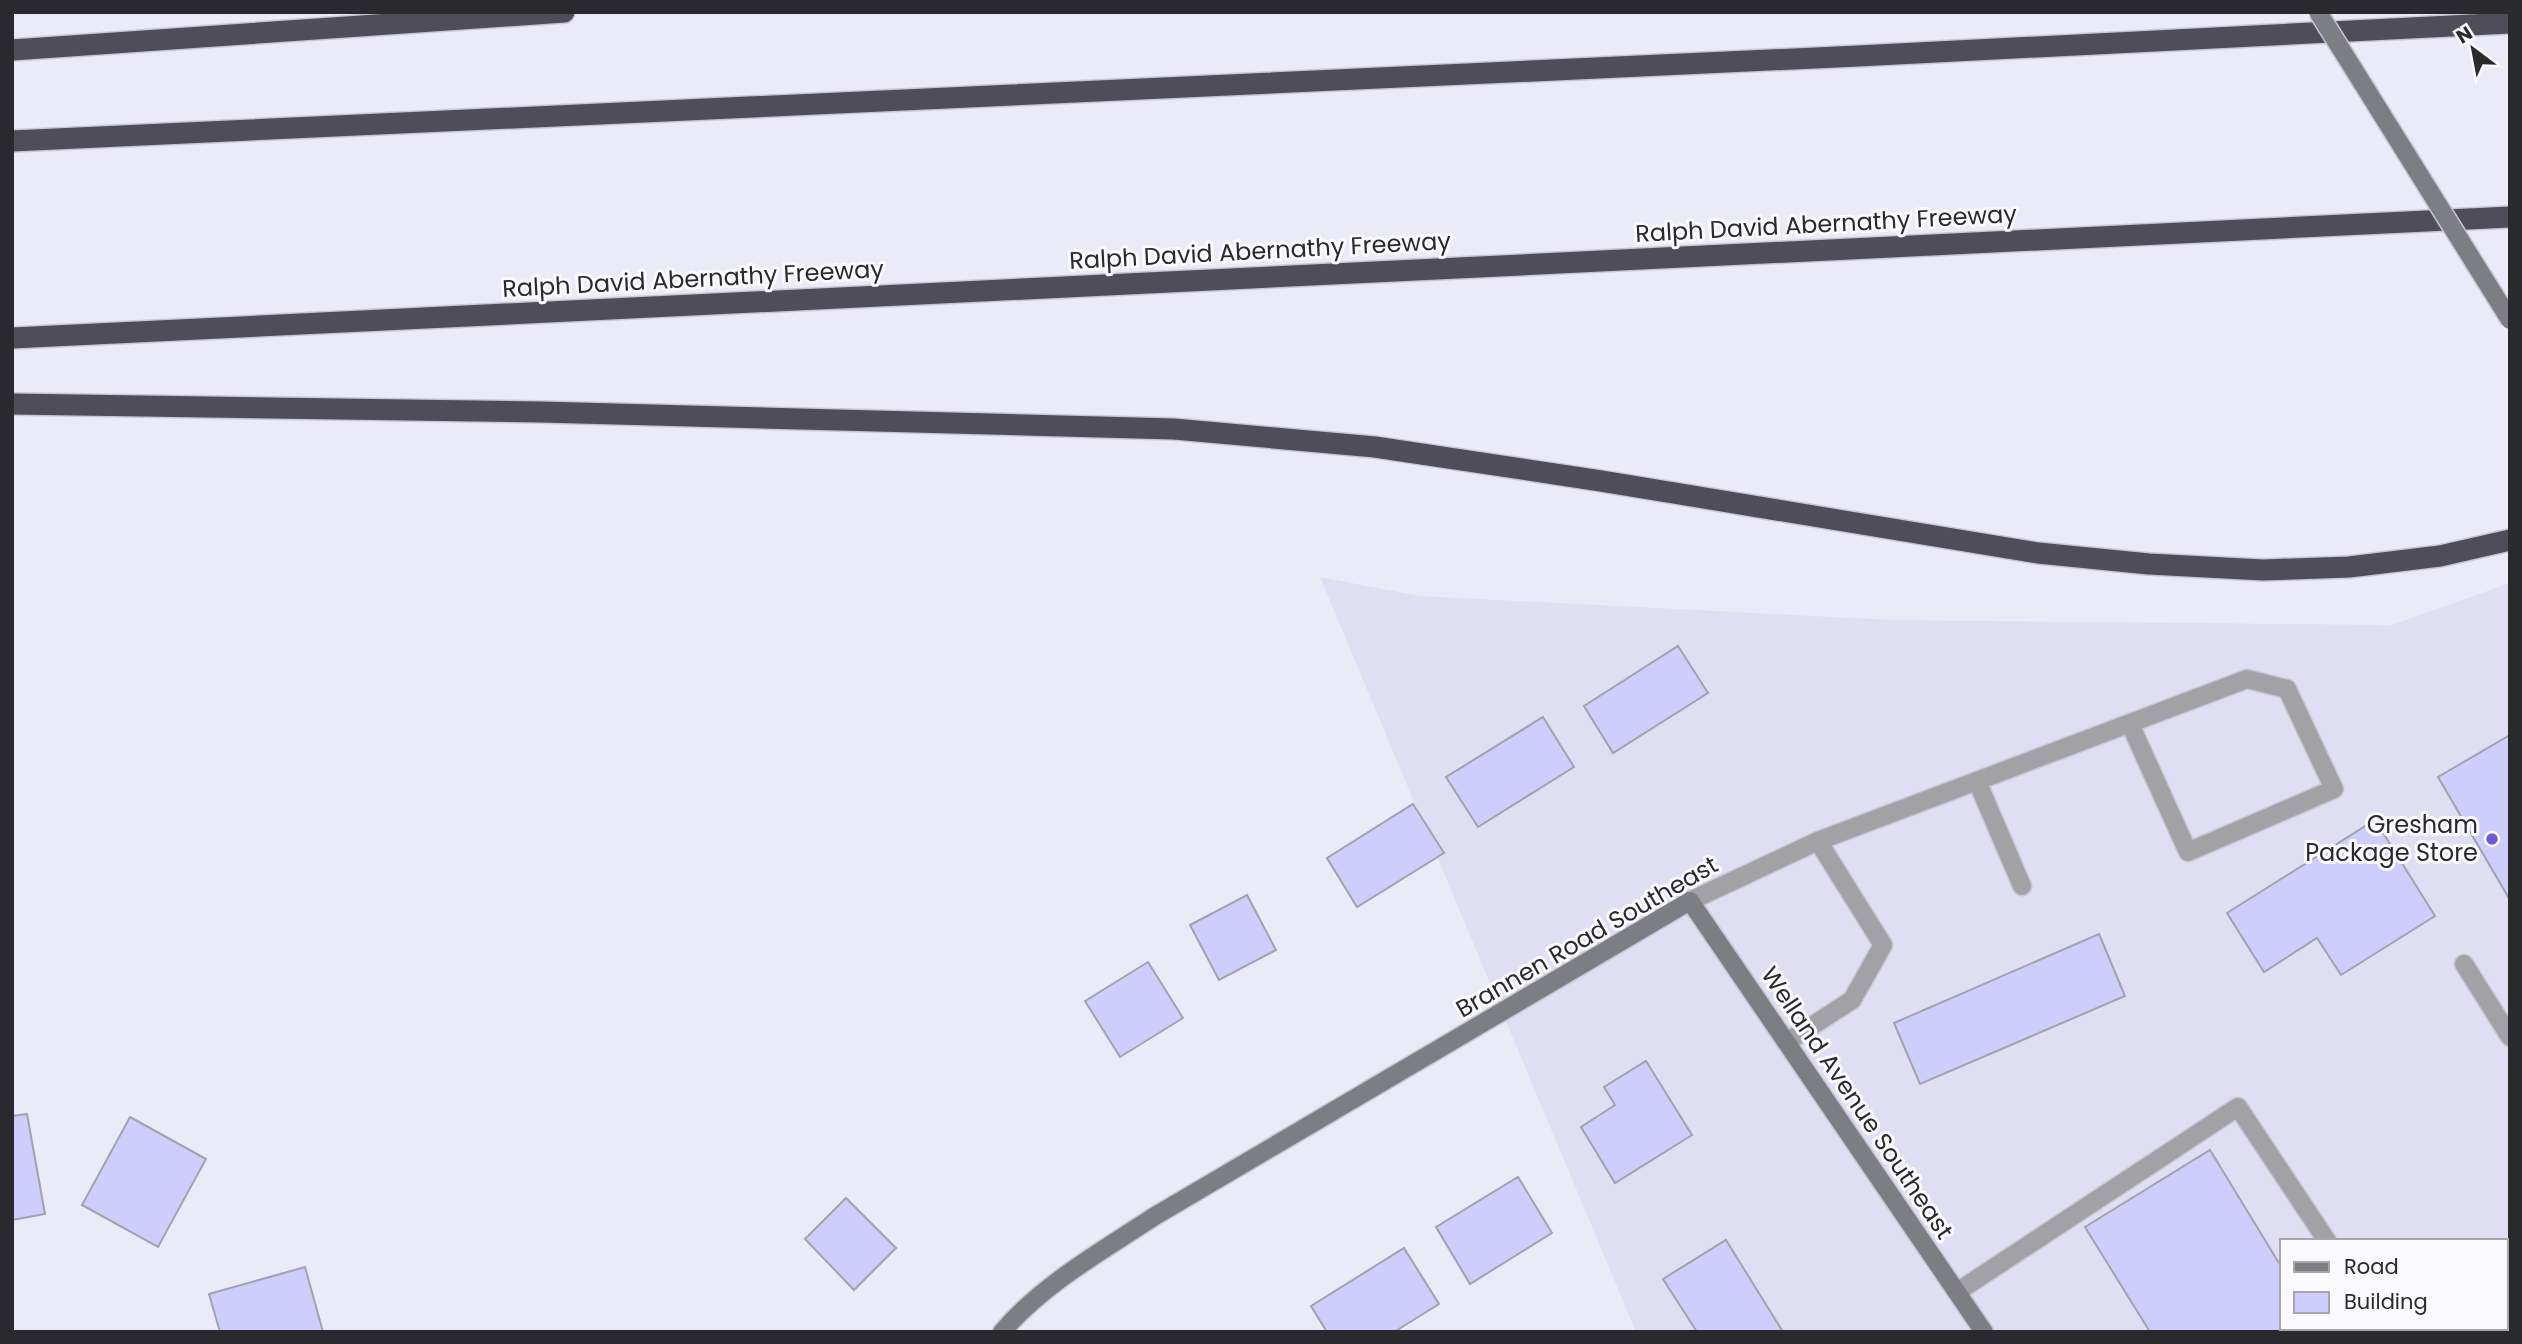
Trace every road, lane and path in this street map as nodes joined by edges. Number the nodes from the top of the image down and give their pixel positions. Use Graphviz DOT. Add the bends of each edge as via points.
graph roads {
  1 [pos="564,12"];
  2 [pos="2318,12"];
  3 [pos="2510,23"];
  4 [pos="12,51"];
  5 [pos="12,141"];
  6 [pos="2510,216"];
  7 [pos="2510,320"];
  8 [pos="12,338"];
  9 [pos="12,404"];
  10 [pos="2510,540"];
  11 [pos="2130,724"];
  12 [pos="1977,781"];
  13 [pos="1818,842"];
  14 [pos="2022,886"];
  15 [pos="1690,901"];
  16 [pos="2464,964"];
  17 [pos="2510,1037"];
  18 [pos="1787,1042"];
  19 [pos="2326,1239"];
  20 [pos="1957,1292"];
  21 [pos="1002,1332"];
  22 [pos="1983,1332"];
  1 -- 4 [label="highway"];
  2 -- 7 [label="street, bridge"];
  3 -- 5 [label="highway"];
  6 -- 8 [label="highway, Ralph David Abernathy Freeway"];
  9 -- 10 [label="highway" via="1174,429 1375,447 2038,553 2149,564 2263,570 2349,567 2440,556"];
  11 -- 11 [label="street, Brannen Road Southeast" via="2247,679 2287,689 2334,789 2188,852"];
  11 -- 12 [label="street, Brannen Road Southeast"];
  12 -- 13 [label="street, Brannen Road Southeast"];
  12 -- 14 [label="street"];
  13 -- 15 [label="street, Brannen Road Southeast"];
  13 -- 18 [label="street" via="1882,946 1853,1000"];
  15 -- 18 [label="street, Welland Avenue Southeast"];
  15 -- 21 [label="street, Brannen Road Southeast" via="1155,1216 1041,1295"];
  16 -- 17 [label="street"];
  18 -- 20 [label="street, Welland Avenue Southeast"];
  19 -- 20 [label="street" via="2238,1107"];
  20 -- 22 [label="street, Welland Avenue Southeast"];
}
